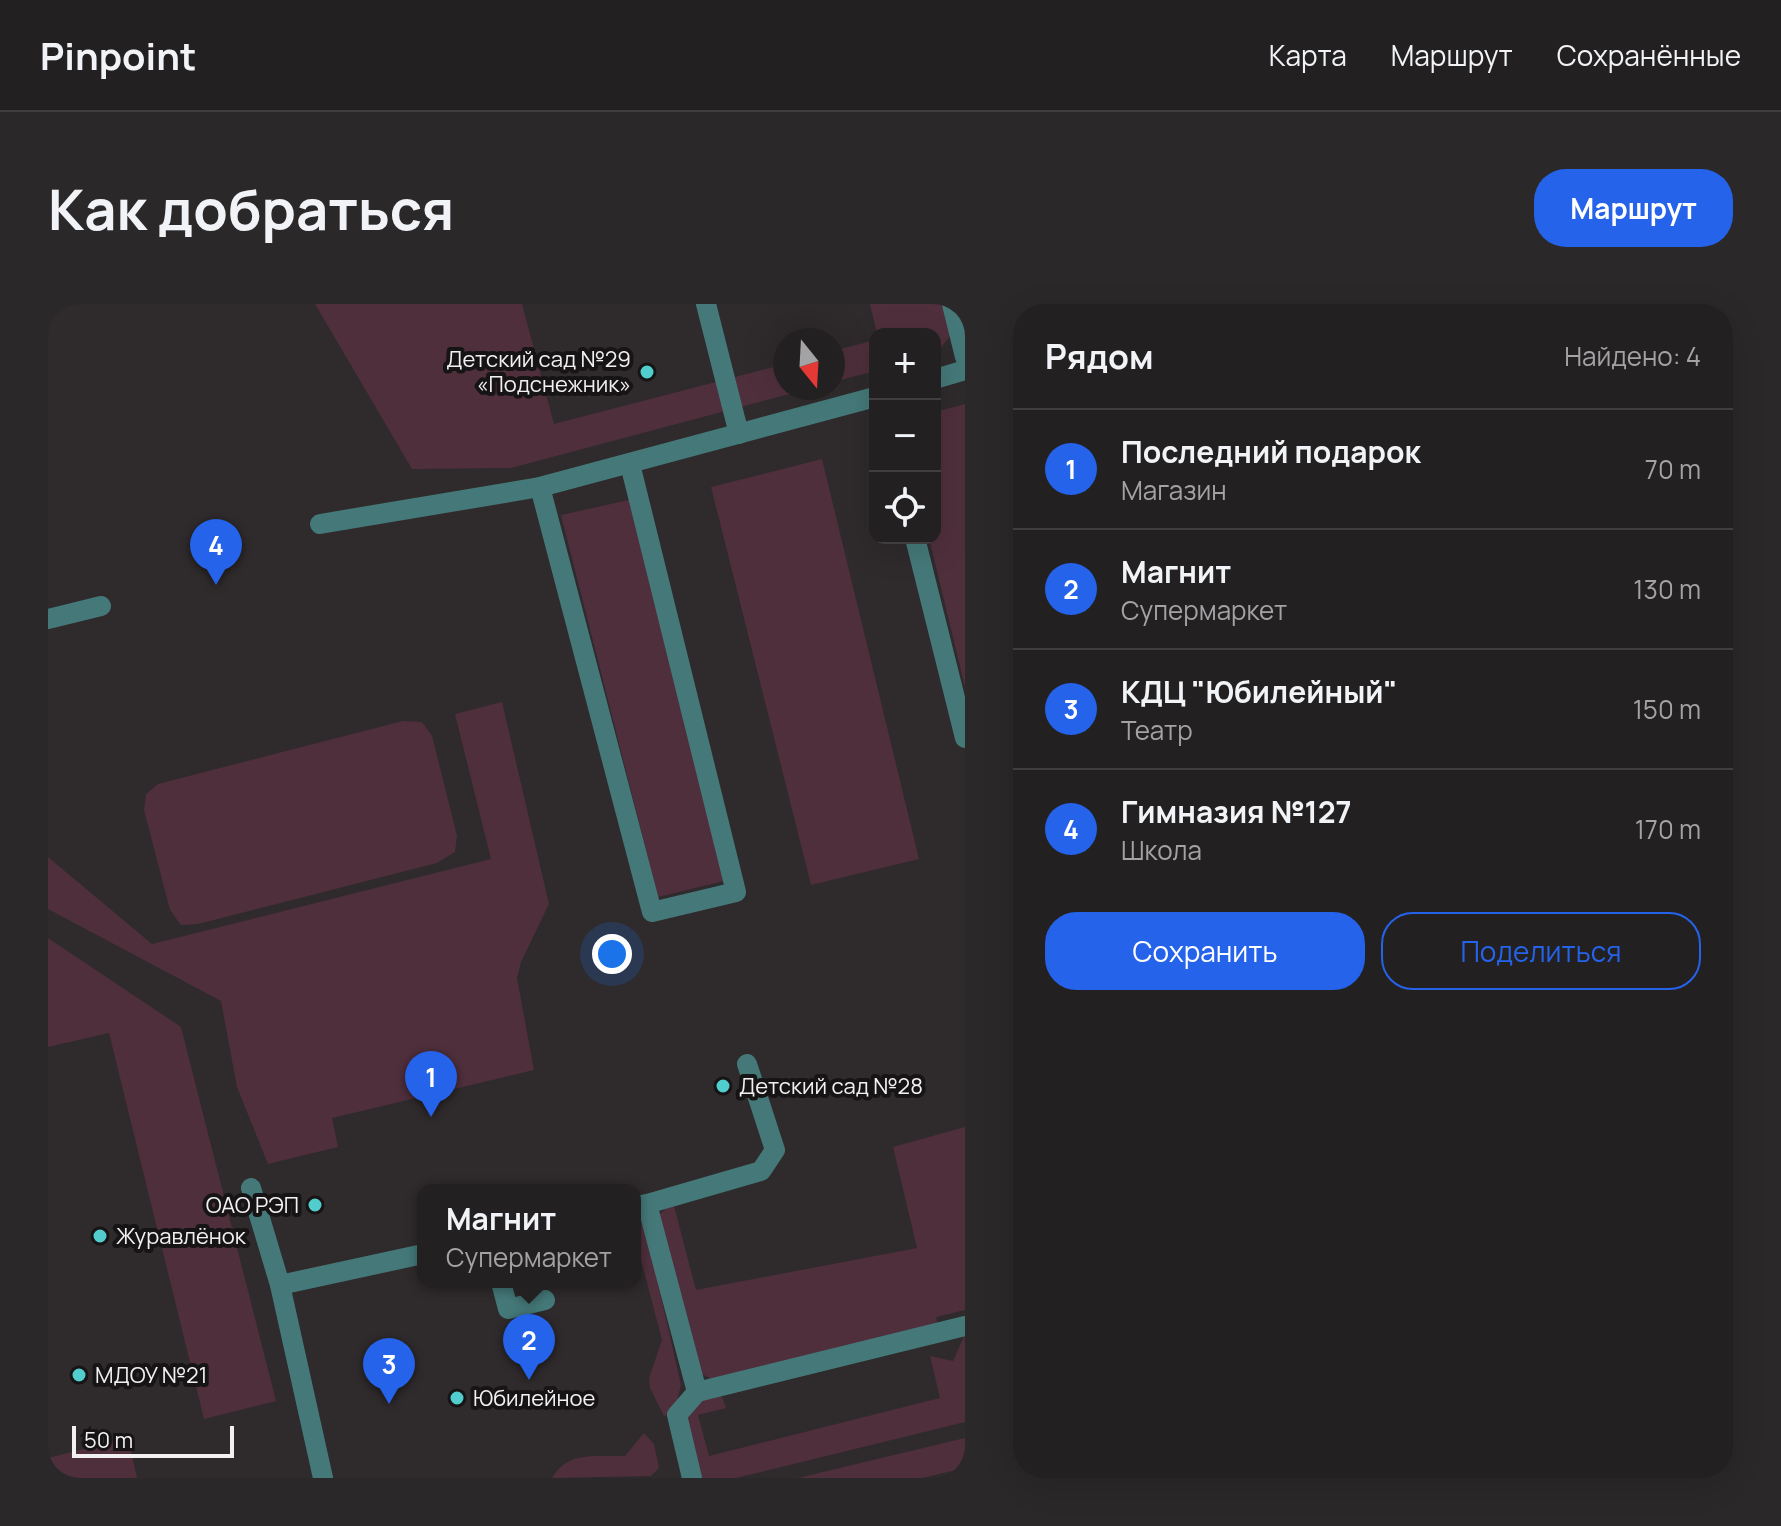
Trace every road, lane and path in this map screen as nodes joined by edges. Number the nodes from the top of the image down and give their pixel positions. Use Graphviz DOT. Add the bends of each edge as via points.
graph roads {
  1 [pos="706,304"];
  2 [pos="952,304"];
  3 [pos="965,357"];
  4 [pos="965,370"];
  5 [pos="941,377"];
  6 [pos="869,399"];
  7 [pos="739,434"];
  8 [pos="630,464"];
  9 [pos="540,487"];
  10 [pos="320,524"];
  11 [pos="916,544"];
  12 [pos="101,606"];
  13 [pos="48,619"];
  14 [pos="965,738"];
  15 [pos="747,1064"];
  16 [pos="251,1188"];
  17 [pos="641,1205"];
  18 [pos="417,1255"];
  19 [pos="280,1285"];
  20 [pos="503,1288"];
  21 [pos="545,1300"];
  22 [pos="965,1326"];
  23 [pos="697,1392"];
  24 [pos="323,1478"];
  25 [pos="692,1478"];
  1 -- 7 [label="lane"];
  2 -- 3 [label="lane"];
  4 -- 5 [label="lane"];
  6 -- 7 [label="lane"];
  7 -- 8 [label="lane"];
  8 -- 9 [label="lane"];
  8 -- 9 [label="lane" via="736,892 652,912"];
  9 -- 10 [label="lane"];
  11 -- 14 [label="lane"];
  12 -- 13 [label="lane"];
  15 -- 17 [label="lane" via="775,1150 761,1171"];
  16 -- 19 [label="lane"];
  17 -- 23 [label="lane"];
  18 -- 19 [label="lane"];
  19 -- 24 [label="lane"];
  20 -- 21 [label="lane" via="508,1309"];
  22 -- 23 [label="lane"];
  23 -- 25 [label="lane" via="677,1415"];
}
